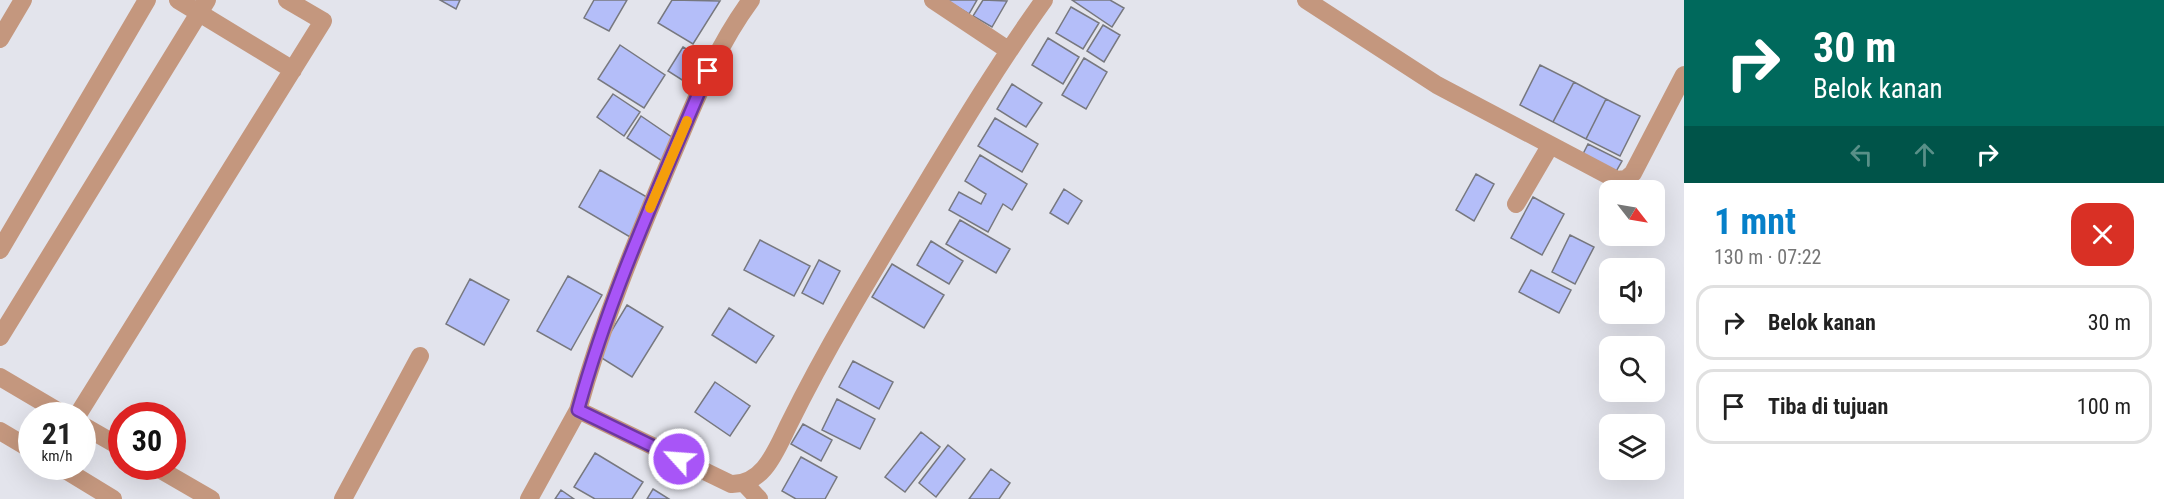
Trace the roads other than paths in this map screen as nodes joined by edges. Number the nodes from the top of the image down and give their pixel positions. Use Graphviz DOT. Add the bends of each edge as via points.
graph roads {
  1 [pos="24,0"];
  2 [pos="147,0"];
  3 [pos="178,0"];
  4 [pos="287,0"];
  5 [pos="751,0"];
  6 [pos="933,0"];
  7 [pos="1044,0"];
  8 [pos="1306,0"];
  9 [pos="203,6"];
  10 [pos="0,39"];
  11 [pos="1008,50"];
  12 [pos="293,70"];
  13 [pos="1684,75"];
  14 [pos="1550,146"];
  15 [pos="1516,204"];
  16 [pos="0,250"];
  17 [pos="0,337"];
  18 [pos="420,356"];
  19 [pos="0,378"];
  20 [pos="42,402"];
  21 [pos="86,402"];
  22 [pos="578,410"];
  23 [pos="1,433"];
  24 [pos="18,442"];
  25 [pos="76,480"];
  26 [pos="178,480"];
  27 [pos="745,484"];
  28 [pos="94,494"];
  29 [pos="113,499"];
  30 [pos="211,499"];
  31 [pos="343,499"];
  32 [pos="529,499"];
  33 [pos="759,499"];
  1 -- 10 [label="street"];
  2 -- 16 [label="street"];
  3 -- 9 [label="street"];
  4 -- 12 [label="street" via="323,21"];
  5 -- 22 [label="street" via="717,50 628,261"];
  6 -- 11 [label="street"];
  7 -- 11 [label="street"];
  8 -- 14 [label="street" via="1437,85"];
  9 -- 12 [label="street"];
  9 -- 17 [label="street"];
  11 -- 27 [label="street" via="825,352 769,462"];
  12 -- 21 [label="street"];
  13 -- 14 [label="street" via="1642,158 1626,179 1617,180"];
  14 -- 15 [label="street"];
  18 -- 31 [label="street"];
  19 -- 20 [label="street"];
  22 -- 27 [label="street" via="730,484"];
  22 -- 32 [label="street"];
  23 -- 24 [label="street"];
  25 -- 28 [label="street"];
  26 -- 30 [label="street"];
  27 -- 33 [label="street"];
  28 -- 29 [label="street"];
}
